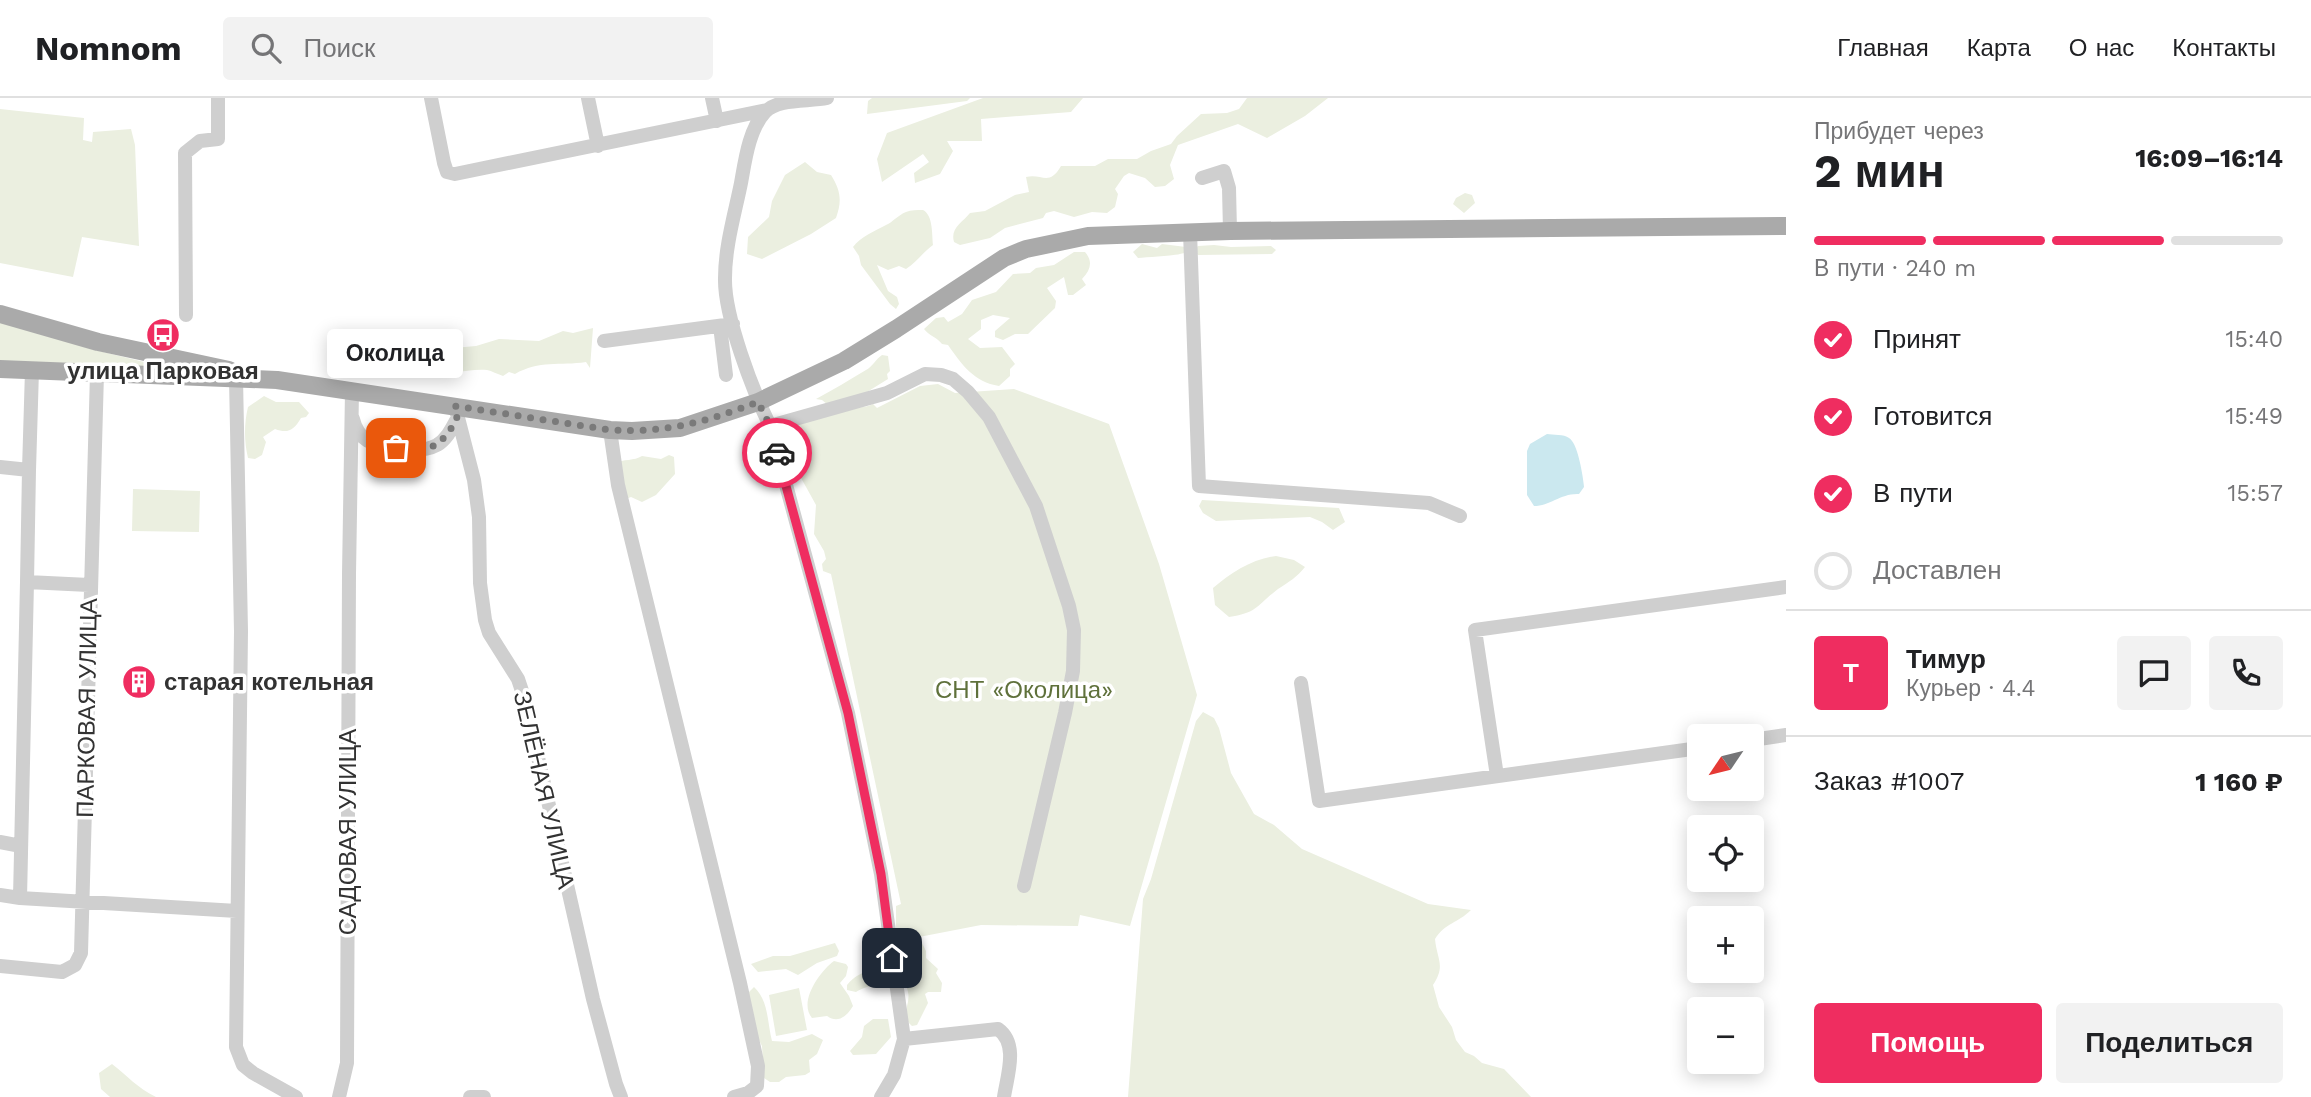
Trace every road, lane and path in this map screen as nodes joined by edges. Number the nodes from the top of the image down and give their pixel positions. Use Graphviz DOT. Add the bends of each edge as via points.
graph roads {
  1 [pos="218,98"];
  2 [pos="431,98"];
  3 [pos="588,98"];
  4 [pos="712,98"];
  5 [pos="827,98"];
  6 [pos="767,110"];
  7 [pos="717,121"];
  8 [pos="598,146"];
  9 [pos="1202,178"];
  10 [pos="1786,226"];
  11 [pos="1230,231"];
  12 [pos="1190,232"];
  13 [pos="0,314"];
  14 [pos="186,315"];
  15 [pos="726,325"];
  16 [pos="604,341"];
  17 [pos="0,369"];
  18 [pos="32,370"];
  19 [pos="97,373"];
  20 [pos="726,375"];
  21 [pos="236,378"];
  22 [pos="276,380"];
  23 [pos="352,391"];
  24 [pos="758,402"];
  25 [pos="456,412"];
  26 [pos="352,414"];
  27 [pos="770,426"];
  28 [pos="610,430"];
  29 [pos="0,467"];
  30 [pos="29,470"];
  31 [pos="1460,516"];
  32 [pos="27,582"];
  33 [pos="89,584"];
  34 [pos="1786,587"];
  35 [pos="1301,683"];
  36 [pos="1786,736"];
  37 [pos="1764,739"];
  38 [pos="1687,750"];
  39 [pos="1497,776"];
  40 [pos="0,842"];
  41 [pos="21,846"];
  42 [pos="1024,886"];
  43 [pos="0,895"];
  44 [pos="20,898"];
  45 [pos="84,902"];
  46 [pos="237,911"];
  47 [pos="0,966"];
  48 [pos="904,1039"];
  49 [pos="296,1097"];
  50 [pos="339,1097"];
  51 [pos="470,1097"];
  52 [pos="484,1097"];
  53 [pos="621,1097"];
  54 [pos="734,1097"];
  55 [pos="881,1097"];
  56 [pos="1004,1097"];
  1 -- 14 [label="street" via="218,139 200,141 185,153"];
  2 -- 8 [label="street" via="447,172"];
  3 -- 8 [label="street"];
  4 -- 7 [label="street"];
  5 -- 6 [label="street"];
  6 -- 7 [label="street"];
  6 -- 15 [label="street" via="757,123 745,162 731,233 724,279"];
  7 -- 8 [label="street"];
  9 -- 11 [label="street" via="1224,171"];
  10 -- 11 [label="main road"];
  11 -- 12 [label="main road"];
  12 -- 24 [label="main road" via="1088,236 1026,249 1004,258 844,360"];
  12 -- 31 [label="street" via="1199,486 1429,503"];
  13 -- 22 [label="main road" via="98,342"];
  15 -- 16 [label="street"];
  15 -- 20 [label="street"];
  15 -- 24 [label="street"];
  17 -- 18 [label="main road"];
  18 -- 19 [label="main road"];
  18 -- 30 [label="street"];
  19 -- 21 [label="main road"];
  19 -- 33 [label="street, ПАРКОВАЯ УЛИЦА"];
  21 -- 22 [label="main road"];
  21 -- 46 [label="street" via="241,631"];
  22 -- 23 [label="main road"];
  23 -- 25 [label="main road"];
  23 -- 26 [label="street, САДОВАЯ УЛИЦА"];
  24 -- 27 [label="street"];
  24 -- 28 [label="main road" via="680,428"];
  25 -- 26 [label="street" via="443,441 414,451 366,440"];
  25 -- 28 [label="main road"];
  25 -- 53 [label="street, ЗЕЛЁНАЯ УЛИЦА" via="471,461 479,517 485,620 525,700 593,999"];
  26 -- 50 [label="street, САДОВАЯ УЛИЦА" via="347,1063"];
  27 -- 42 [label="street" via="887,393 925,374 953,379 989,417 1036,506 1074,630 1065,713"];
  27 -- 48 [label="street" via="848,713 881,874"];
  28 -- 54 [label="street" via="618,485 758,1066 757,1086"];
  29 -- 30 [label="street"];
  30 -- 32 [label="street"];
  32 -- 33 [label="street"];
  32 -- 41 [label="street"];
  33 -- 45 [label="street, ПАРКОВАЯ УЛИЦА"];
  34 -- 39 [label="street" via="1475,630"];
  35 -- 39 [label="street" via="1319,801"];
  36 -- 37 [label="street"];
  38 -- 39 [label="street"];
  40 -- 41 [label="street"];
  41 -- 44 [label="street"];
  43 -- 44 [label="street"];
  44 -- 45 [label="street"];
  45 -- 46 [label="street"];
  45 -- 47 [label="street, ПАРКОВАЯ УЛИЦА" via="81,953 75,965 62,972"];
  46 -- 49 [label="street" via="236,1047 243,1065"];
  48 -- 55 [label="street" via="894,1075"];
  48 -- 56 [label="street" via="998,1029 1010,1052"];
  51 -- 52 [label="street"];
}
